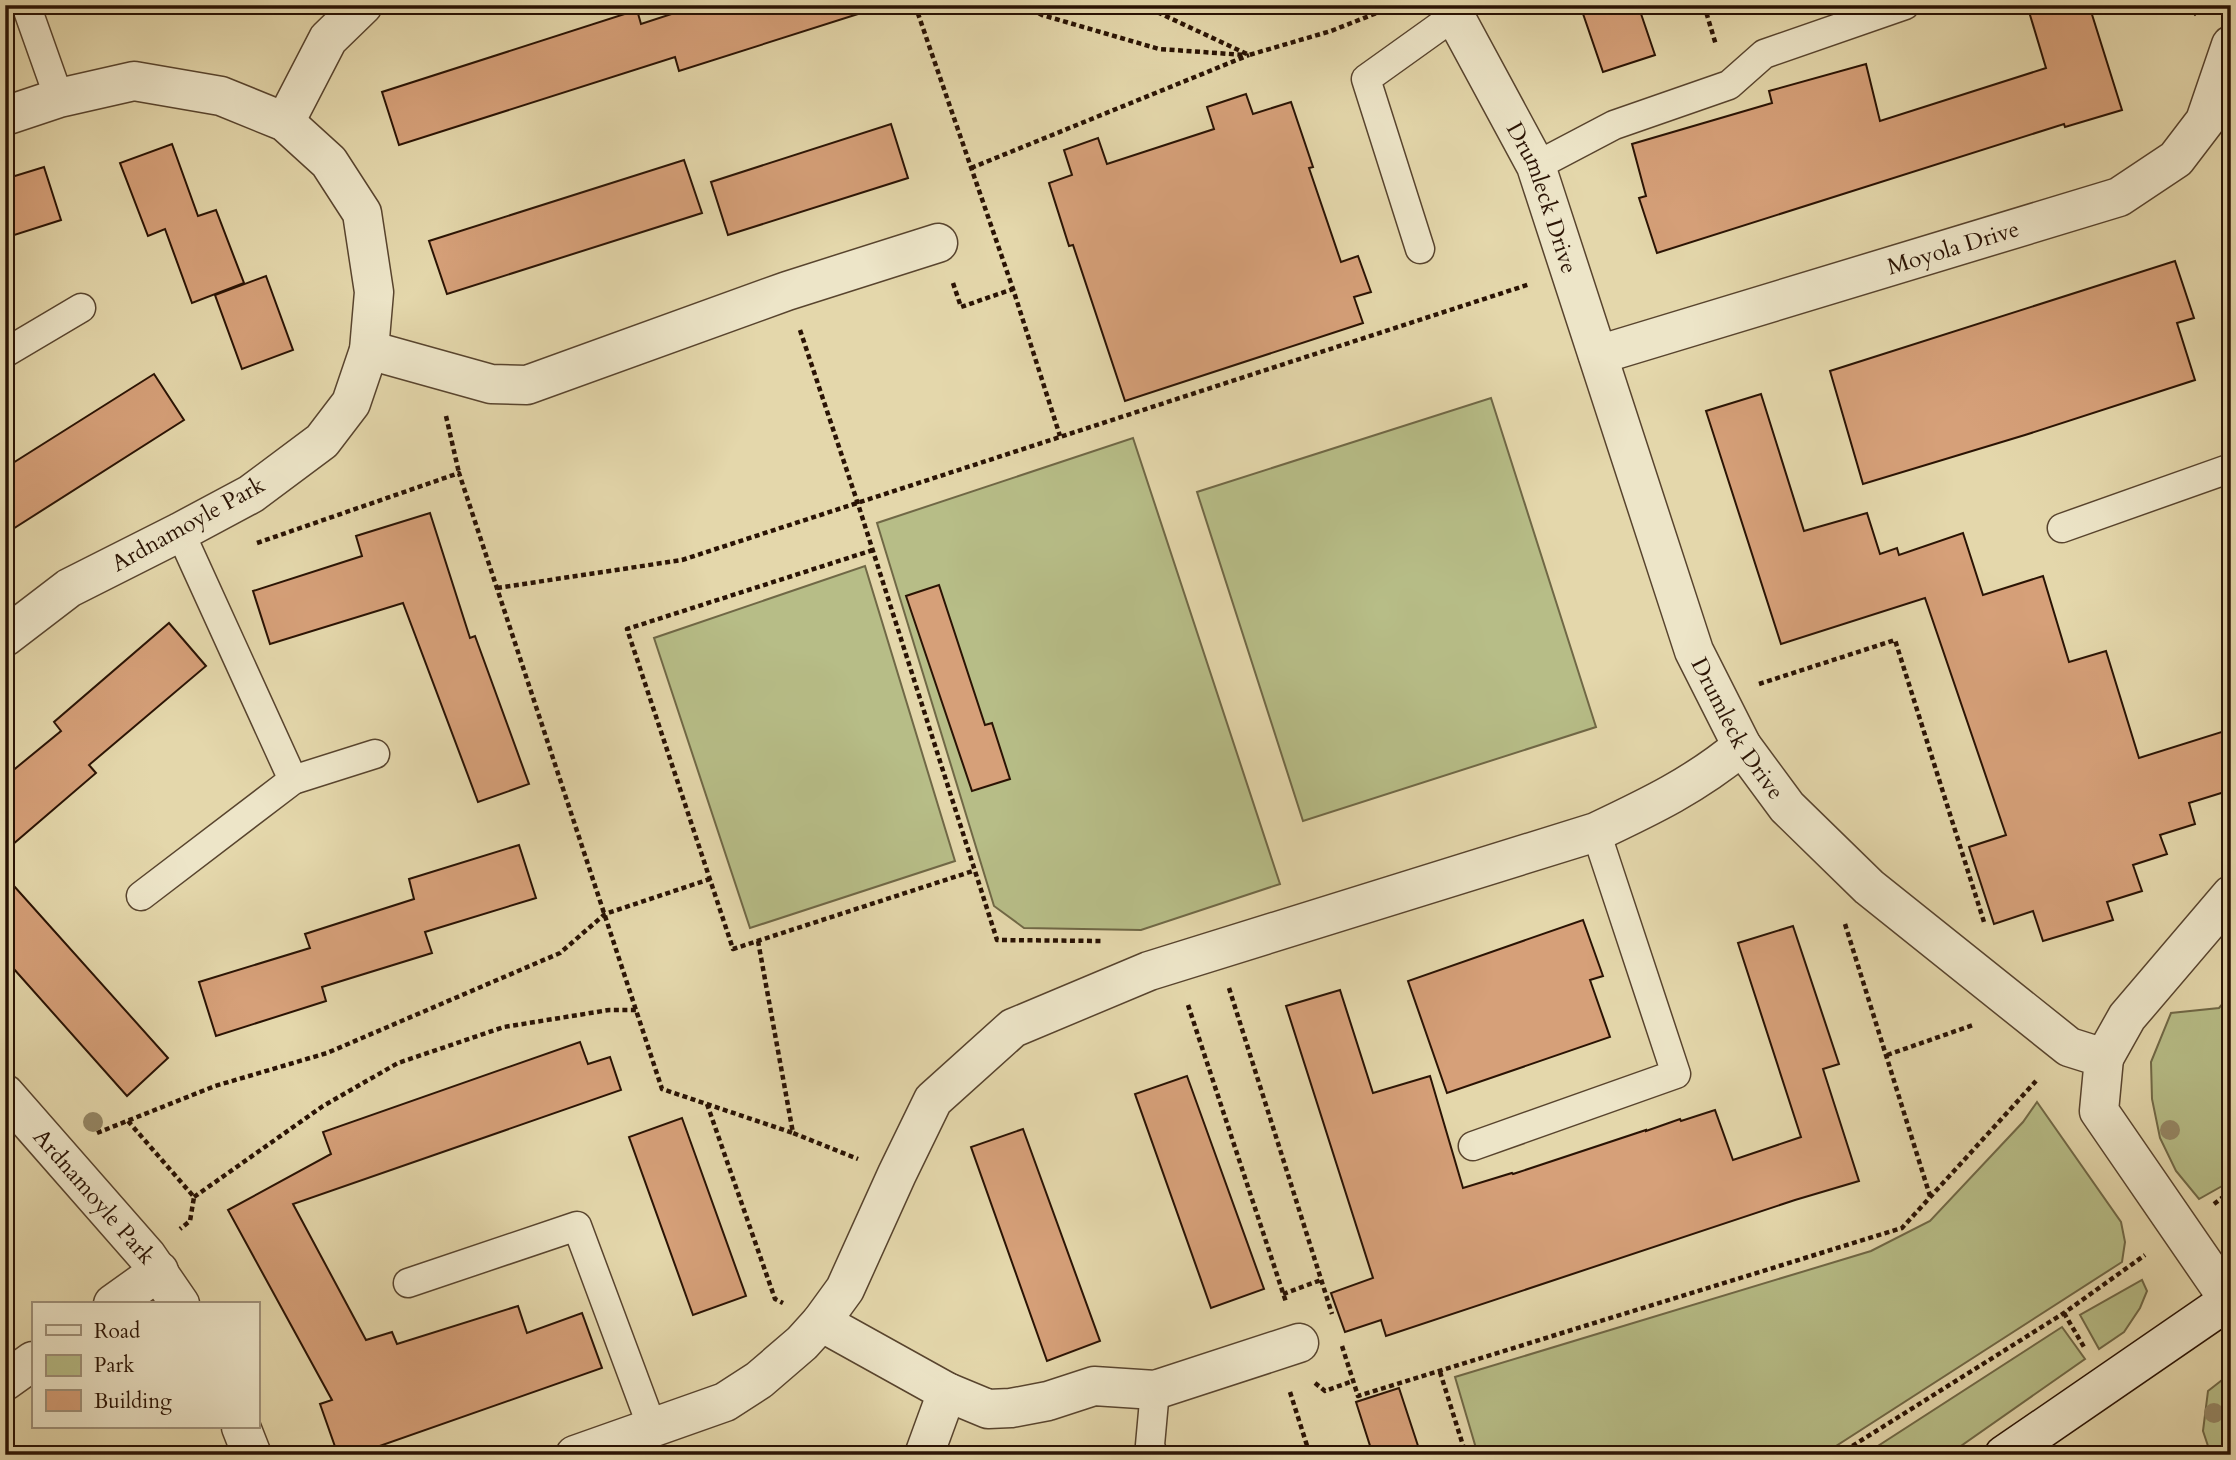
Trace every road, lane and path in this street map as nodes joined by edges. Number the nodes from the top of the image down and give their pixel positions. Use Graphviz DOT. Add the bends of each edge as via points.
graph roads {
  1 [pos="26,5"];
  2 [pos="363,5"];
  3 [pos="915,5"];
  4 [pos="1024,5"];
  5 [pos="1142,5"];
  6 [pos="1397,5"];
  7 [pos="1905,5"];
  8 [pos="1452,10"];
  9 [pos="2231,45"];
  10 [pos="1249,55"];
  11 [pos="59,98"];
  12 [pos="5,116"];
  13 [pos="285,122"];
  14 [pos="1536,166"];
  15 [pos="971,168"];
  16 [pos="939,243"];
  17 [pos="1420,249"];
  18 [pos="1570,271"];
  19 [pos="1013,289"];
  20 [pos="787,292"];
  21 [pos="81,308"];
  22 [pos="369,350"];
  23 [pos="5,352"];
  24 [pos="1598,355"];
  25 [pos="435,368"];
  26 [pos="1060,436"];
  27 [pos="2231,468"];
  28 [pos="459,473"];
  29 [pos="859,504"];
  30 [pos="2062,527"];
  31 [pos="187,548"];
  32 [pos="873,550"];
  33 [pos="497,588"];
  34 [pos="5,637"];
  35 [pos="1723,707"];
  36 [pos="1742,746"];
  37 [pos="375,754"];
  38 [pos="293,780"];
  39 [pos="1596,832"];
  40 [pos="973,871"];
  41 [pos="710,878"];
  42 [pos="2231,895"];
  43 [pos="141,896"];
  44 [pos="1842,912"];
  45 [pos="605,914"];
  46 [pos="758,941"];
  47 [pos="1112,942"];
  48 [pos="1208,953"];
  49 [pos="1984,979"];
  50 [pos="636,1010"];
  51 [pos="1980,1022"];
  52 [pos="1887,1055"];
  53 [pos="2104,1058"];
  54 [pos="2036,1081"];
  55 [pos="5,1094"];
  56 [pos="707,1104"];
  57 [pos="128,1121"];
  58 [pos="793,1133"];
  59 [pos="1473,1146"];
  60 [pos="53,1150"];
  61 [pos="897,1174"];
  62 [pos="2231,1191"];
  63 [pos="194,1197"];
  64 [pos="1931,1197"];
  65 [pos="2179,1229"];
  66 [pos="153,1264"];
  67 [pos="1321,1280"];
  68 [pos="408,1283"];
  69 [pos="1283,1294"];
  70 [pos="2230,1299"];
  71 [pos="115,1302"];
  72 [pos="179,1302"];
  73 [pos="2064,1313"];
  74 [pos="1333,1318"];
  75 [pos="821,1322"];
  76 [pos="1341,1343"];
  77 [pos="1288,1347"];
  78 [pos="2084,1347"];
  79 [pos="32,1362"];
  80 [pos="1440,1372"];
  81 [pos="5,1381"];
  82 [pos="1155,1390"];
  83 [pos="947,1392"];
  84 [pos="652,1427"];
  85 [pos="241,1428"];
  86 [pos="2027,1448"];
  87 [pos="252,1455"];
  88 [pos="575,1455"];
  89 [pos="924,1455"];
  90 [pos="1153,1455"];
  91 [pos="1310,1455"];
  92 [pos="1466,1455"];
  93 [pos="1838,1455"];
  1 -- 11 [label="lane"];
  2 -- 13 [label="street" via="328,39"];
  3 -- 15 [label="path"];
  4 -- 10 [label="path" via="1042,15 1159,49"];
  5 -- 10 [label="path"];
  6 -- 10 [label="path" via="1331,31"];
  7 -- 14 [label="lane" via="1763,54 1729,85 1614,125"];
  8 -- 14 [label="street, Drumleck Drive"];
  8 -- 17 [label="lane" via="1366,79"];
  9 -- 24 [label="street, Moyola Drive" via="2205,121 2176,159 2119,197"];
  10 -- 15 [label="path"];
  11 -- 12 [label="street"];
  11 -- 13 [label="street, Ardnamoyle Park" via="134,80 221,96"];
  13 -- 22 [label="street, Ardnamoyle Park" via="329,162 362,213 374,292"];
  14 -- 18 [label="street, Drumleck Drive"];
  15 -- 19 [label="path"];
  16 -- 19 [label="path" via="961,307"];
  16 -- 20 [label="street"];
  18 -- 24 [label="street, Drumleck Drive"];
  18 -- 26 [label="path"];
  19 -- 26 [label="path"];
  20 -- 25 [label="street" via="527,385 491,384"];
  20 -- 29 [label="path"];
  21 -- 23 [label="lane"];
  22 -- 25 [label="street"];
  22 -- 31 [label="street, Ardnamoyle Park" via="351,403 322,441"];
  24 -- 35 [label="street, Drumleck Drive" via="1695,651"];
  25 -- 28 [label="path"];
  26 -- 29 [label="path"];
  27 -- 30 [label="lane"];
  28 -- 31 [label="path"];
  28 -- 33 [label="path"];
  29 -- 32 [label="path"];
  29 -- 33 [label="path" via="682,560"];
  31 -- 34 [label="street, Ardnamoyle Park" via="69,588"];
  31 -- 38 [label="lane"];
  32 -- 40 [label="path"];
  32 -- 41 [label="path" via="627,629"];
  33 -- 45 [label="path"];
  35 -- 36 [label="street, Drumleck Drive"];
  35 -- 49 [label="path" via="1760,683 1895,640 1989,935"];
  36 -- 39 [label="street" via="1664,801"];
  36 -- 49 [label="street, Drumleck Drive" via="1787,807 1869,887"];
  37 -- 38 [label="lane"];
  38 -- 43 [label="lane"];
  39 -- 48 [label="street"];
  39 -- 59 [label="lane" via="1676,1074"];
  40 -- 46 [label="path"];
  40 -- 47 [label="path" via="996,940"];
  41 -- 45 [label="path"];
  41 -- 46 [label="path" via="733,949"];
  42 -- 53 [label="street" via="2127,1017"];
  44 -- 52 [label="path"];
  45 -- 50 [label="path"];
  45 -- 57 [label="path" via="560,953 535,964 327,1053 215,1086"];
  46 -- 58 [label="path"];
  48 -- 61 [label="street" via="1149,971 1013,1028 933,1100"];
  48 -- 67 [label="path"];
  48 -- 69 [label="path" via="1186,999"];
  49 -- 53 [label="street, Drumleck Drive" via="2069,1047"];
  50 -- 56 [label="path" via="663,1089"];
  50 -- 63 [label="path" via="504,1027 398,1063 323,1106"];
  51 -- 52 [label="path"];
  52 -- 64 [label="path"];
  53 -- 65 [label="street" via="2099,1111"];
  54 -- 64 [label="path"];
  55 -- 60 [label="street, Ardnamoyle Park"];
  56 -- 58 [label="path"];
  56 -- 75 [label="path" via="775,1299"];
  57 -- 60 [label="path"];
  57 -- 63 [label="path"];
  58 -- 61 [label="path"];
  60 -- 66 [label="street, Ardnamoyle Park"];
  61 -- 75 [label="street" via="845,1289"];
  62 -- 65 [label="path"];
  63 -- 66 [label="path" via="190,1222"];
  64 -- 80 [label="path" via="1902,1228"];
  65 -- 70 [label="street"];
  65 -- 73 [label="path"];
  66 -- 71 [label="street"];
  66 -- 72 [label="street, Ardnamoyle Park"];
  67 -- 69 [label="path"];
  67 -- 74 [label="path"];
  68 -- 84 [label="lane" via="577,1226"];
  69 -- 77 [label="path"];
  70 -- 86 [label="street"];
  73 -- 78 [label="path"];
  73 -- 93 [label="path"];
  75 -- 83 [label="street"];
  75 -- 84 [label="street" via="785,1360 724,1402"];
  76 -- 80 [label="path" via="1358,1396"];
  77 -- 82 [label="street"];
  77 -- 91 [label="path"];
  79 -- 81 [label="street"];
  80 -- 92 [label="path"];
  82 -- 83 [label="street" via="1094,1386 1048,1401 988,1409"];
  82 -- 90 [label="lane"];
  83 -- 89 [label="street"];
  84 -- 88 [label="street"];
  85 -- 87 [label="street"];
}
